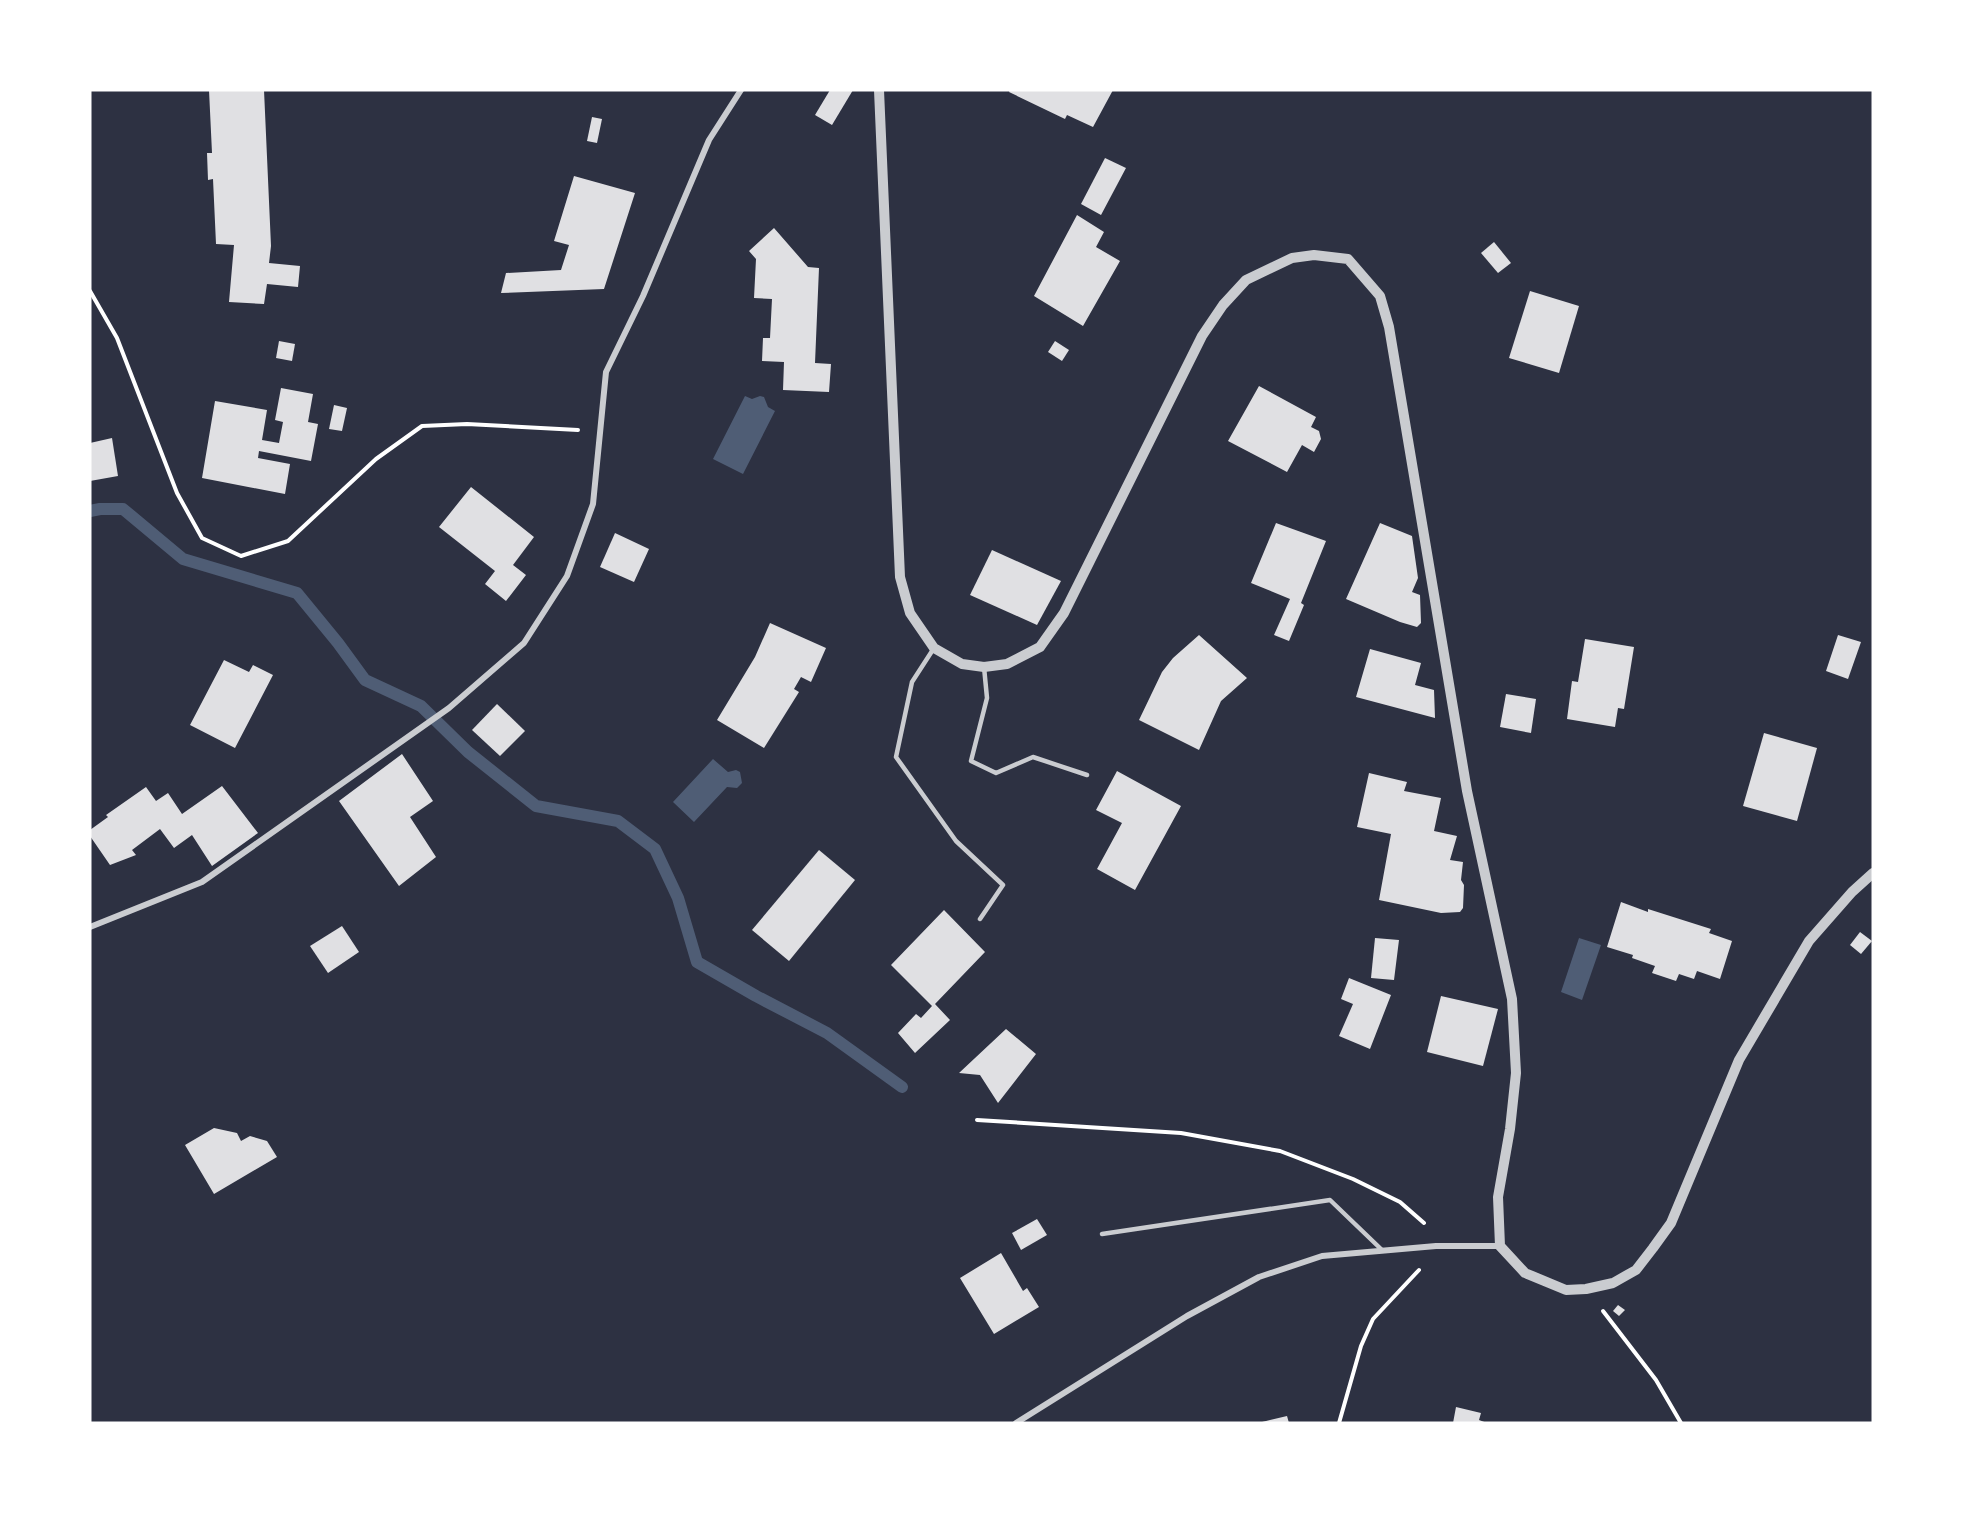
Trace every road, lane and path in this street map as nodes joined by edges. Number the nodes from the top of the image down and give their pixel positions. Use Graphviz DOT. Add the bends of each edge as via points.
graph roads {
  1 [pos="741,90"];
  2 [pos="879,90"];
  3 [pos="90,291"];
  4 [pos="601,431"];
  5 [pos="934,648"];
  6 [pos="984,667"];
  7 [pos="1087,775"];
  8 [pos="1873,873"];
  9 [pos="980,919"];
  10 [pos="90,927"];
  11 [pos="977,1120"];
  12 [pos="1102,1234"];
  13 [pos="1436,1246"];
  14 [pos="1500,1246"];
  15 [pos="1382,1250"];
  16 [pos="1586,1289"];
  17 [pos="1016,1423"];
  18 [pos="1339,1423"];
  19 [pos="1681,1423"];
  1 -- 4 [label="street" via="709,140 606,372"];
  2 -- 5 [label="street" via="900,577 910,613"];
  3 -- 4 [label="path" via="117,338 177,493 202,538 241,556 288,541 376,459 422,426 468,424"];
  4 -- 10 [label="street" via="593,504 567,576 524,643 449,708 202,882"];
  5 -- 6 [label="street" via="962,664"];
  5 -- 9 [label="lane" via="912,682 896,757 956,840 1002,885"];
  6 -- 7 [label="lane" via="987,698 971,761 996,772 1033,757"];
  6 -- 14 [label="street" via="1007,664 1040,647 1064,613 1202,336 1246,280 1292,258 1314,255 1348,259 1380,296 1389,327 1467,791 1512,999 1516,1073 1498,1197"];
  8 -- 16 [label="street" via="1809,940 1745,1050 1671,1223 1636,1270 1613,1283"];
  11 -- 13 [label="path" via="1181,1133 1280,1151 1401,1202 1428,1226"];
  12 -- 15 [label="lane" via="1330,1200"];
  13 -- 14 [label="street"];
  13 -- 15 [label="street"];
  13 -- 18 [label="path" via="1415,1276 1373,1318"];
  14 -- 16 [label="street" via="1525,1273 1566,1290"];
  15 -- 17 [label="street" via="1322,1256 1259,1277 1187,1316"];
  16 -- 19 [label="path" via="1656,1380"];
}
